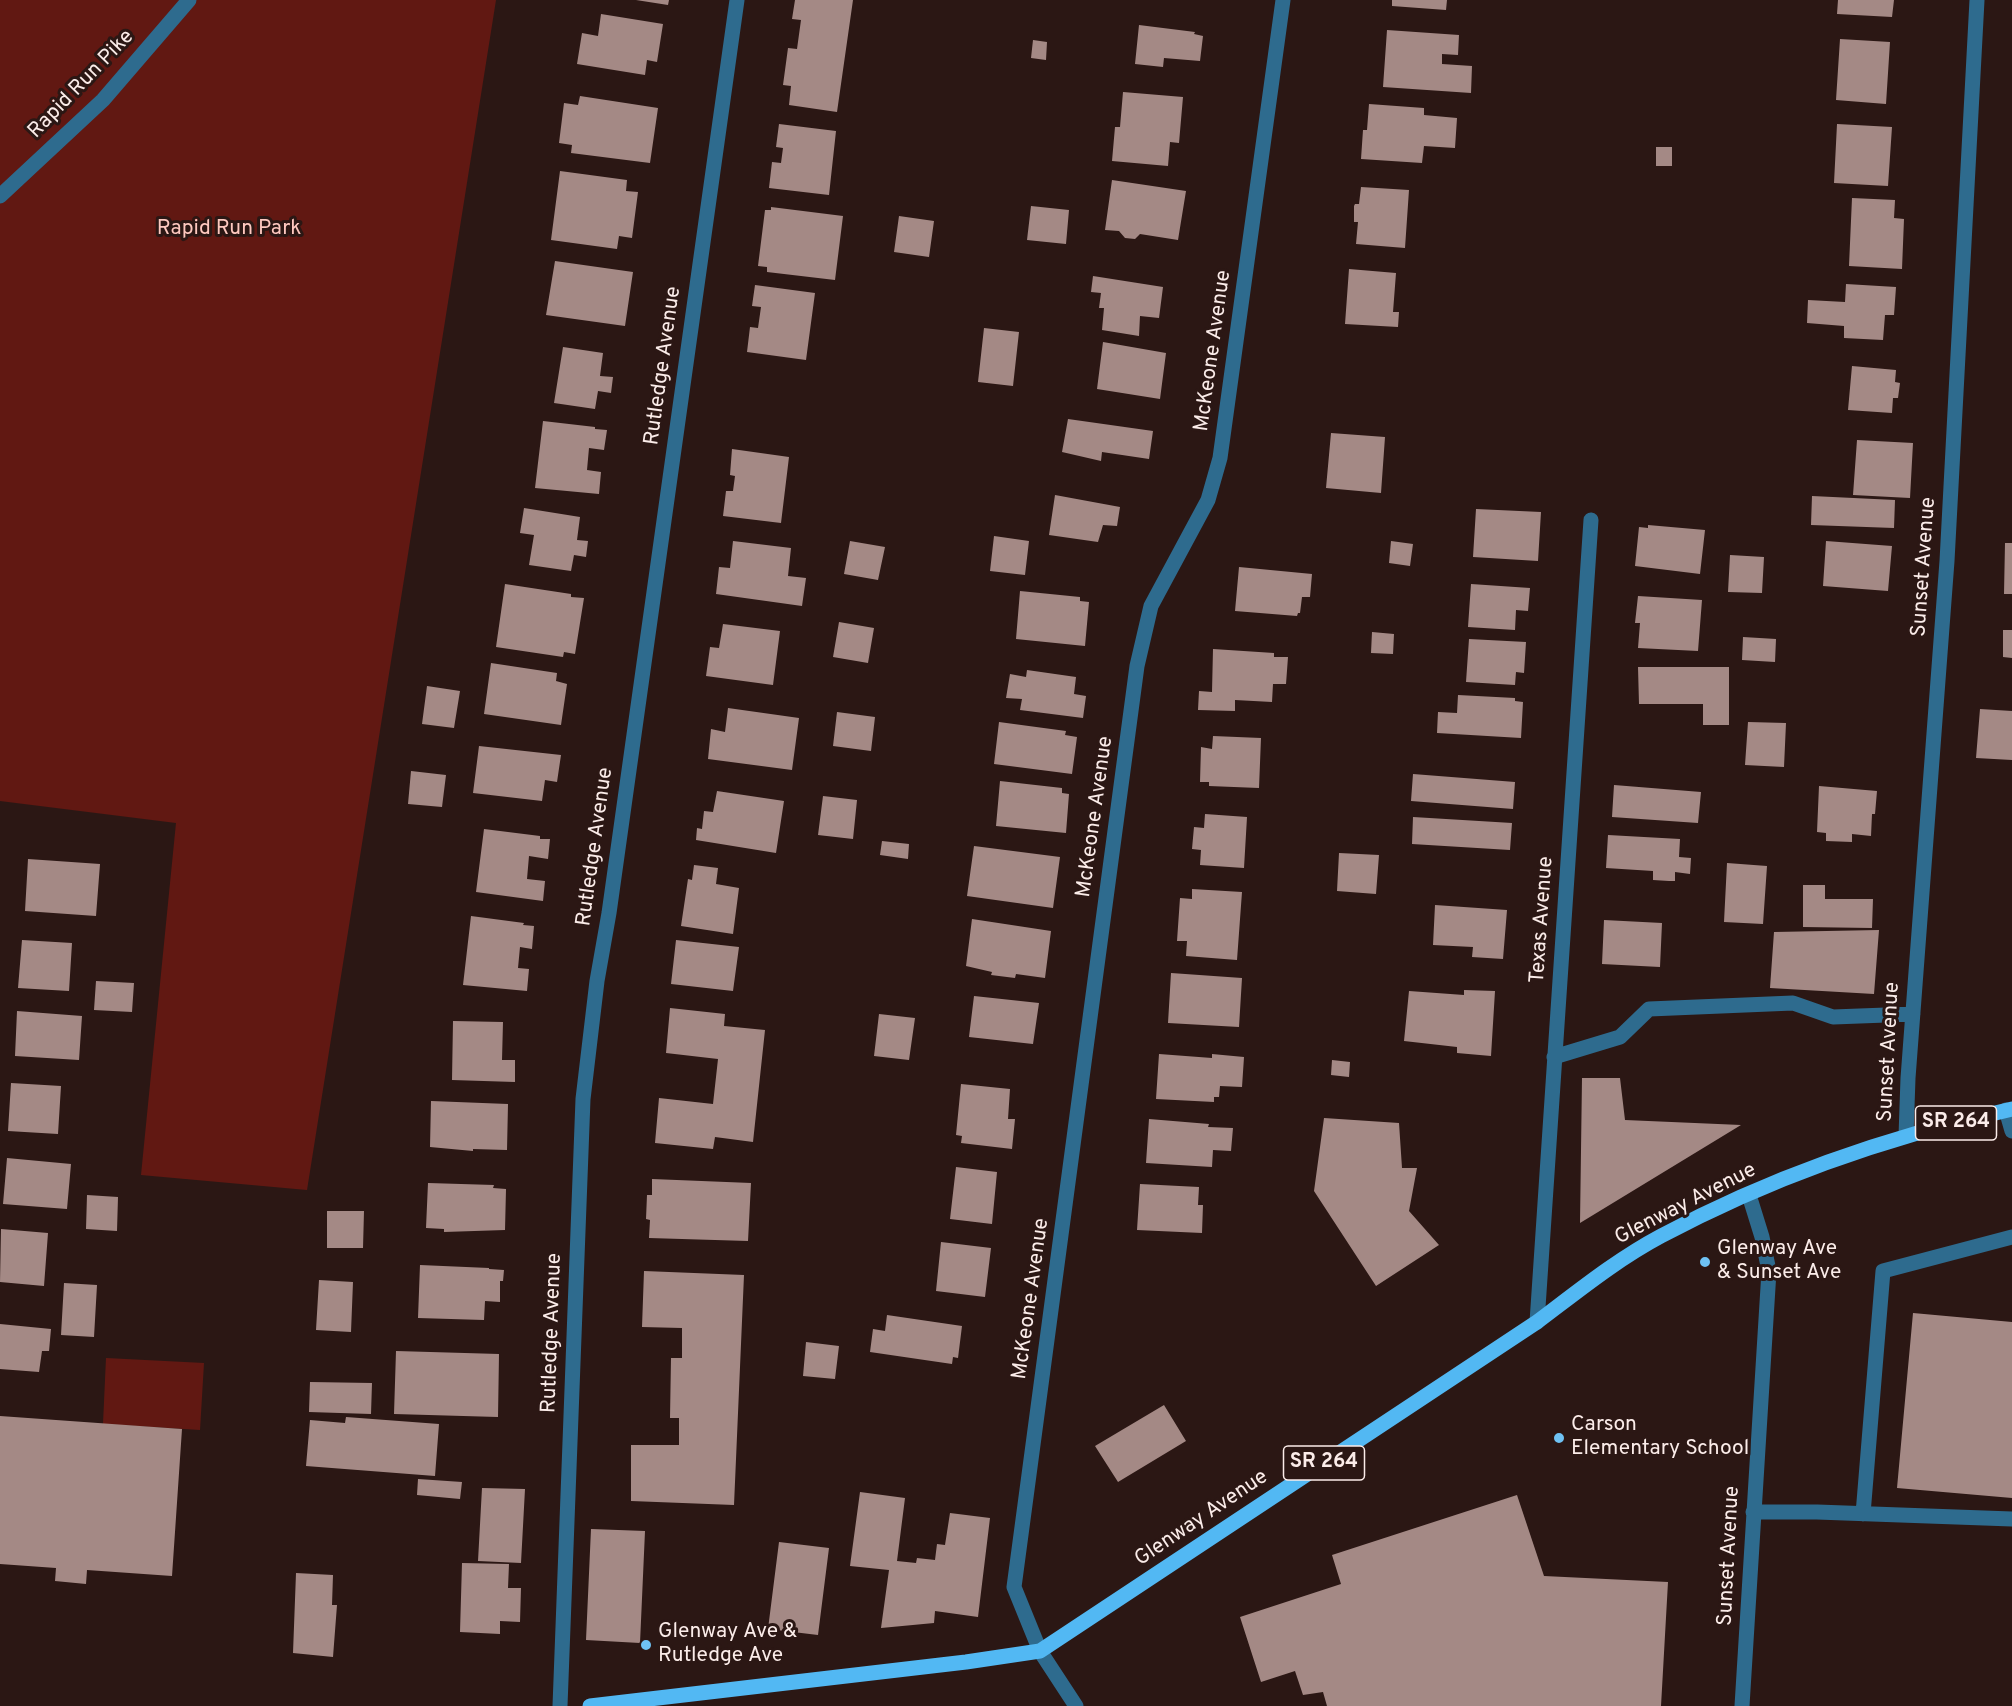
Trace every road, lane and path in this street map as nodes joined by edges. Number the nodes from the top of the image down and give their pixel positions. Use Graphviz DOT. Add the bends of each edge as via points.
graph roads {
  1 [pos="189,0"];
  2 [pos="737,0"];
  3 [pos="1283,0"];
  4 [pos="1977,0"];
  5 [pos="0,196"];
  6 [pos="1591,520"];
  7 [pos="1913,1014"];
  8 [pos="1554,1057"];
  9 [pos="2009,1110"];
  10 [pos="2012,1131"];
  11 [pos="1906,1136"];
  12 [pos="1749,1195"];
  13 [pos="2012,1237"];
  14 [pos="1537,1322"];
  15 [pos="1753,1512"];
  16 [pos="1863,1514"];
  17 [pos="2012,1519"];
  18 [pos="1040,1651"];
  19 [pos="684,1700"];
  20 [pos="560,1706"];
  21 [pos="590,1706"];
  22 [pos="1076,1706"];
  23 [pos="1742,1706"];
  1 -- 5 [label="street, Rapid Run Pike" via="103,100"];
  2 -- 20 [label="street, Rutledge Avenue" via="583,1100"];
  3 -- 18 [label="street, McKeone Avenue" via="1220,458 1208,500 1151,606 1137,666 1014,1587"];
  4 -- 7 [label="street, Sunset Avenue" via="1947,561"];
  6 -- 8 [label="street, Texas Avenue"];
  7 -- 8 [label="street" via="1833,1017 1792,1003 1649,1009 1620,1037"];
  7 -- 11 [label="street, Sunset Avenue"];
  8 -- 14 [label="street, Texas Avenue"];
  9 -- 10 [label="street"];
  9 -- 11 [label="main road, Glenway Avenue / SR 264"];
  11 -- 12 [label="main road, Glenway Avenue / SR 264" via="1824,1162"];
  12 -- 14 [label="main road, Glenway Avenue / SR 264" via="1660,1236 1604,1271"];
  12 -- 15 [label="street, Sunset Avenue" via="1769,1271"];
  13 -- 16 [label="street" via="1883,1271"];
  14 -- 18 [label="main road, Glenway Avenue / SR 264"];
  15 -- 16 [label="street"];
  15 -- 23 [label="street, Sunset Avenue"];
  16 -- 17 [label="street"];
  18 -- 19 [label="main road, Glenway Avenue / SR 264"];
  18 -- 22 [label="street, McKeone Avenue"];
  19 -- 21 [label="main road, Glenway Avenue / SR 264"];
}
